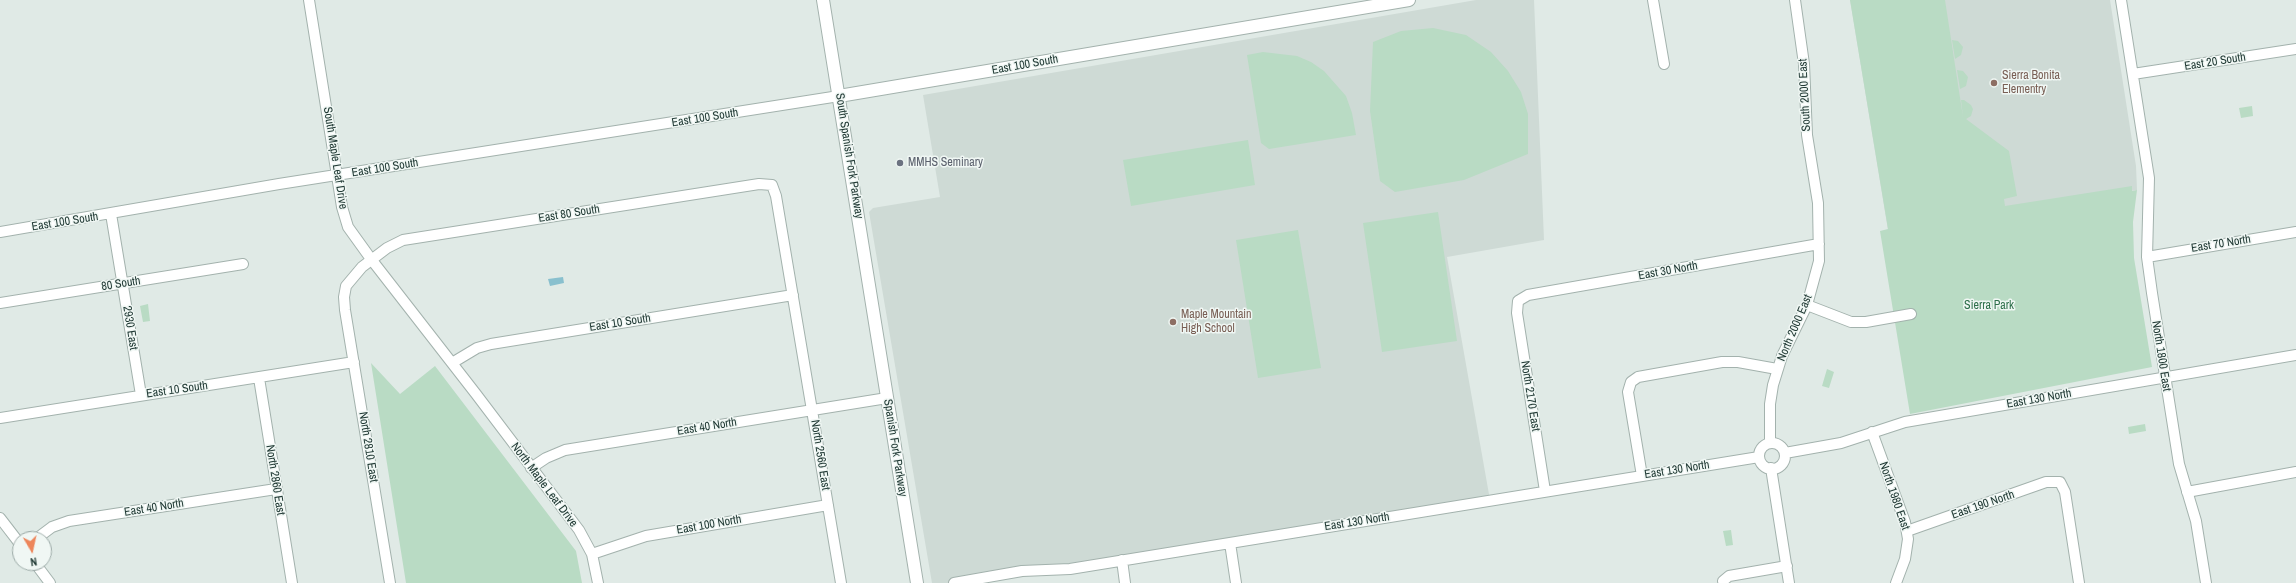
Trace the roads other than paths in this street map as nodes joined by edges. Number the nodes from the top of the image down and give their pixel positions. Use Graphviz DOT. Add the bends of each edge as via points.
graph roads {
  1 [pos="309,0"];
  2 [pos="823,0"];
  3 [pos="1410,0"];
  4 [pos="1653,0"];
  5 [pos="1795,0"];
  6 [pos="2121,0"];
  7 [pos="2296,48"];
  8 [pos="1664,64"];
  9 [pos="2133,74"];
  10 [pos="839,96"];
  11 [pos="337,175"];
  12 [pos="772,185"];
  13 [pos="1816,190"];
  14 [pos="112,214"];
  15 [pos="0,232"];
  16 [pos="2296,232"];
  17 [pos="1819,244"];
  18 [pos="2147,256"];
  19 [pos="371,260"];
  20 [pos="243,264"];
  21 [pos="123,284"];
  22 [pos="793,295"];
  23 [pos="1518,301"];
  24 [pos="0,303"];
  25 [pos="1807,305"];
  26 [pos="345,310"];
  27 [pos="874,313"];
  28 [pos="1910,314"];
  29 [pos="2296,355"];
  30 [pos="354,362"];
  31 [pos="452,363"];
  32 [pos="1778,370"];
  33 [pos="259,378"];
  34 [pos="2164,378"];
  35 [pos="476,394"];
  36 [pos="141,395"];
  37 [pos="887,398"];
  38 [pos="813,410"];
  39 [pos="0,418"];
  40 [pos="1872,432"];
  41 [pos="1770,443"];
  42 [pos="1785,453"];
  43 [pos="1759,457"];
  44 [pos="531,468"];
  45 [pos="1771,468"];
  46 [pos="2296,472"];
  47 [pos="1642,476"];
  48 [pos="276,489"];
  49 [pos="1545,491"];
  50 [pos="2187,492"];
  51 [pos="828,505"];
  52 [pos="0,518"];
  53 [pos="47,531"];
  54 [pos="1906,531"];
  55 [pos="12,534"];
  56 [pos="1230,543"];
  57 [pos="592,554"];
  58 [pos="1122,560"];
  59 [pos="1787,566"];
  60 [pos="41,571"];
  61 [pos="1724,581"];
  62 [pos="50,583"];
  63 [pos="292,583"];
  64 [pos="390,583"];
  65 [pos="598,583"];
  66 [pos="841,583"];
  67 [pos="917,583"];
  68 [pos="954,583"];
  69 [pos="1125,583"];
  70 [pos="1236,583"];
  71 [pos="1790,583"];
  72 [pos="1896,583"];
  73 [pos="2079,583"];
  74 [pos="2206,583"];
  1 -- 11 [label="street, South Maple Leaf Drive"];
  2 -- 10 [label="street, South Spanish Fork Parkway"];
  3 -- 10 [label="street, East 100 South"];
  4 -- 8 [label="street"];
  5 -- 13 [label="street, South 2000 East" via="1804,64 1807,135"];
  6 -- 9 [label="street, North 1800 East"];
  7 -- 9 [label="street, East 20 South"];
  9 -- 18 [label="street, North 1800 East" via="2149,178"];
  10 -- 11 [label="street, East 100 South"];
  10 -- 27 [label="street, South Spanish Fork Parkway"];
  11 -- 14 [label="street, East 100 South"];
  11 -- 19 [label="street, South Maple Leaf Drive" via="346,221"];
  12 -- 19 [label="street, East 80 South" via="759,184 403,240"];
  12 -- 22 [label="street, North 2560 East"];
  13 -- 17 [label="street, North 2000 East"];
  14 -- 15 [label="street, East 100 South"];
  14 -- 21 [label="street, 2930 East"];
  16 -- 18 [label="street, East 70 North"];
  17 -- 23 [label="street, East 30 North" via="1528,295"];
  17 -- 25 [label="street, North 2000 East" via="1819,261"];
  18 -- 34 [label="street, North 1800 East"];
  19 -- 26 [label="street, East 80 South" via="346,286"];
  19 -- 31 [label="street, South Maple Leaf Drive"];
  20 -- 21 [label="street, 80 South"];
  21 -- 24 [label="street, 80 South"];
  21 -- 36 [label="street, 2930 East"];
  22 -- 31 [label="street, East 10 South" via="491,344 477,348"];
  22 -- 38 [label="street, North 2560 East"];
  23 -- 49 [label="street, North 2170 East" via="1517,313"];
  25 -- 28 [label="street" via="1851,322 1866,322"];
  25 -- 32 [label="street, North 2000 East" via="1782,356"];
  26 -- 30 [label="street, North 2810 East"];
  27 -- 37 [label="street, Spanish Fork Parkway"];
  29 -- 34 [label="street, East 130 North"];
  30 -- 33 [label="street, East 10 South"];
  30 -- 64 [label="street, North 2810 East"];
  31 -- 35 [label="street, South Maple Leaf Drive"];
  32 -- 41 [label="street, North 2000 East" via="1770,404"];
  32 -- 47 [label="street" via="1738,362 1722,362 1638,377 1631,382 1628,392"];
  33 -- 36 [label="street, East 10 South"];
  33 -- 48 [label="street, North 2860 East"];
  34 -- 40 [label="street, East 130 North" via="1905,422"];
  34 -- 50 [label="street, North 1800 East" via="2179,464"];
  35 -- 44 [label="street, North Maple Leaf Drive"];
  36 -- 39 [label="street, East 10 South"];
  37 -- 38 [label="street, East 40 North"];
  37 -- 67 [label="street, Spanish Fork Parkway"];
  38 -- 44 [label="street, East 40 North" via="565,450"];
  38 -- 51 [label="street, North 2560 East"];
  40 -- 42 [label="street, East 130 North" via="1841,443"];
  40 -- 54 [label="street, North 1980 East"];
  41 -- 42 [label="street" via="1781,446"];
  41 -- 43 [label="street" via="1761,450"];
  42 -- 45 [label="street" via="1782,464"];
  43 -- 45 [label="street" via="1765,466"];
  43 -- 47 [label="street, East 130 North"];
  44 -- 57 [label="street, North Maple Leaf Drive" via="579,530"];
  45 -- 59 [label="street"];
  46 -- 50 [label="street"];
  47 -- 49 [label="street, East 130 North"];
  48 -- 53 [label="street, East 40 North" via="69,521"];
  48 -- 63 [label="street, North 2860 East"];
  49 -- 56 [label="street, East 130 North"];
  50 -- 74 [label="street, North 1800 East" via="2196,520"];
  51 -- 57 [label="street, East 100 North" via="646,536"];
  51 -- 66 [label="street, North 2560 East"];
  52 -- 55 [label="street"];
  54 -- 72 [label="street, North 1980 East" via="1908,539 1905,559"];
  54 -- 73 [label="street, East 190 North" via="2046,482 2060,482 2064,492"];
  56 -- 58 [label="street, East 130 North"];
  56 -- 70 [label="street"];
  57 -- 65 [label="street, North Maple Leaf Drive"];
  58 -- 68 [label="street, East 130 North" via="1070,569 1022,571"];
  58 -- 69 [label="street"];
  59 -- 61 [label="street" via="1729,576"];
  59 -- 71 [label="street"];
  60 -- 62 [label="street"];
}
